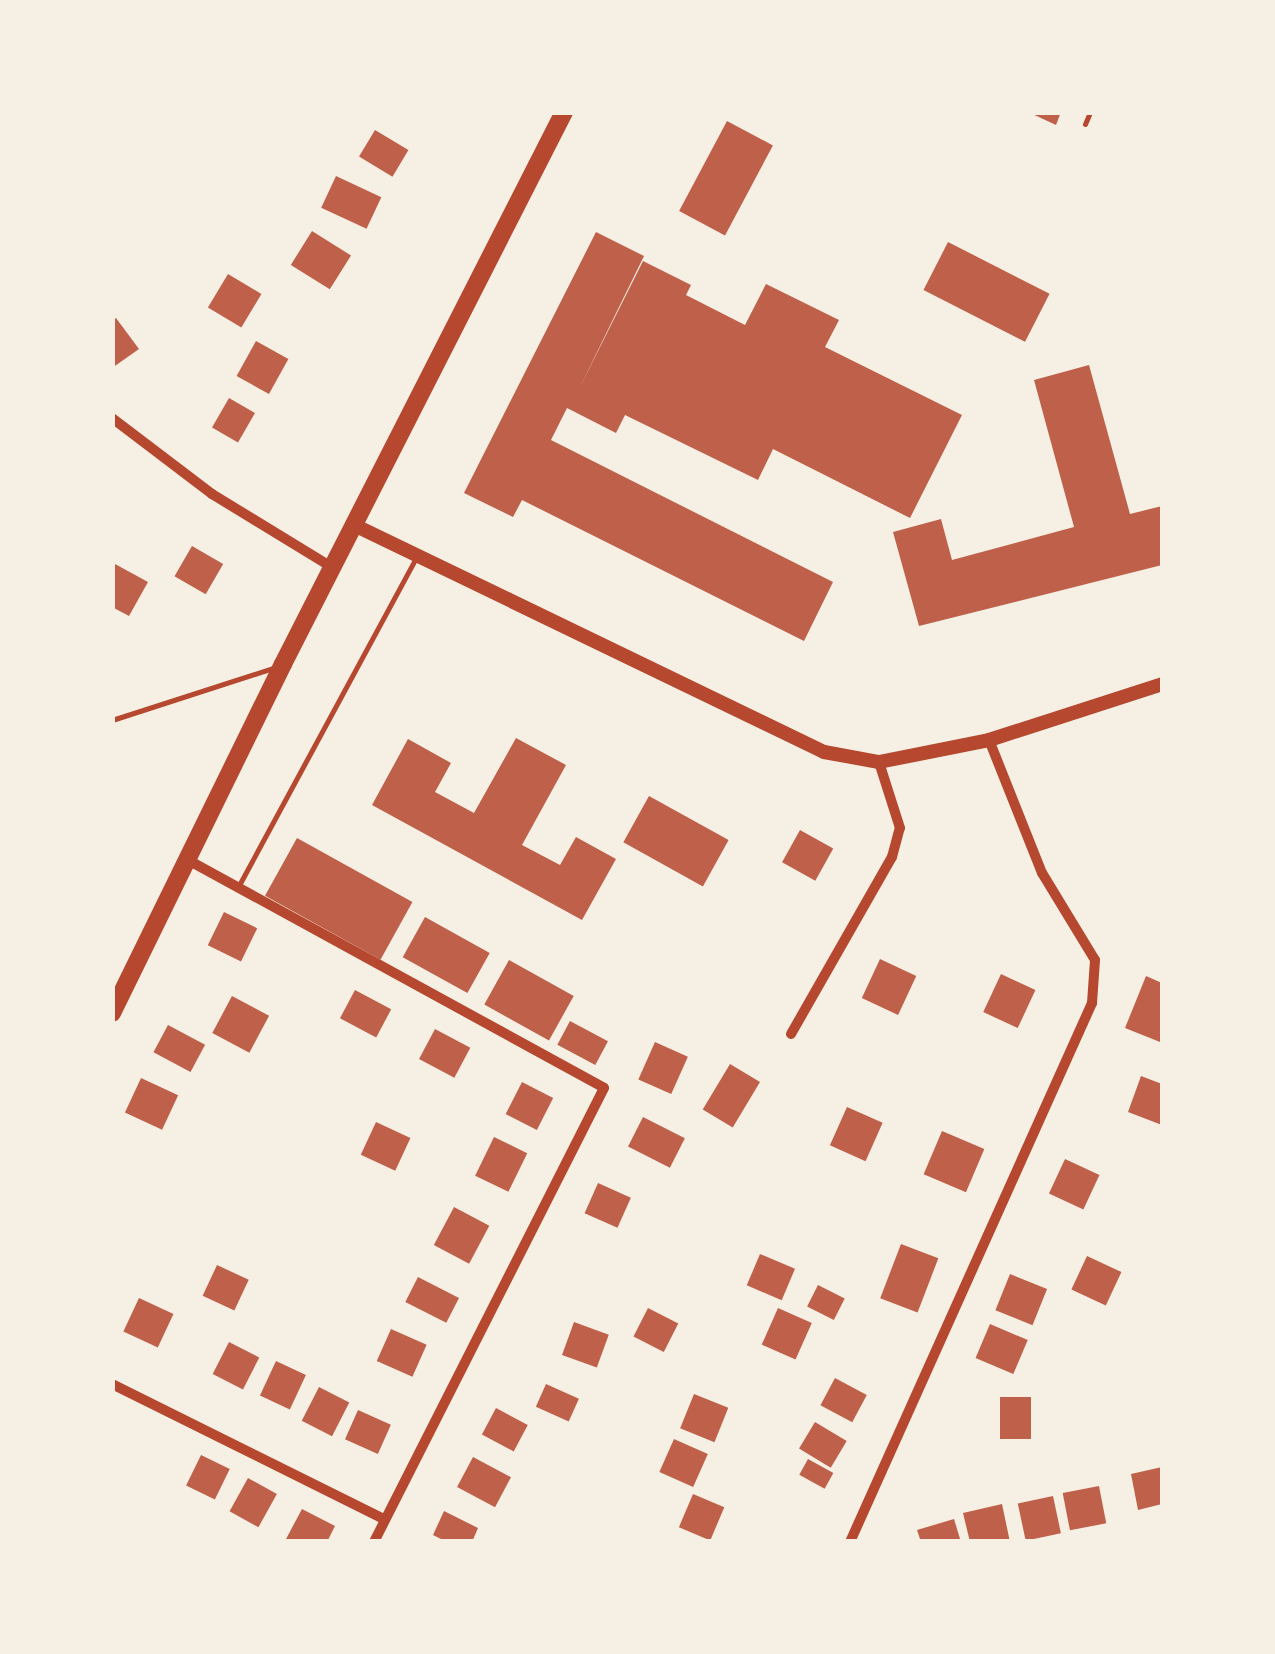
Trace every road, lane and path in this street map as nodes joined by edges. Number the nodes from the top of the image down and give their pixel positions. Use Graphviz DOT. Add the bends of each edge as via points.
graph roads {
  1 [pos="564,112"];
  2 [pos="1090,112"];
  3 [pos="1085,124"];
  4 [pos="112,418"];
  5 [pos="354,526"];
  6 [pos="417,556"];
  7 [pos="333,568"];
  8 [pos="283,664"];
  9 [pos="1162,684"];
  10 [pos="112,720"];
  11 [pos="989,740"];
  12 [pos="879,762"];
  13 [pos="188,860"];
  14 [pos="238,888"];
  15 [pos="112,1014"];
  16 [pos="791,1034"];
  17 [pos="112,1384"];
  18 [pos="384,1519"];
  19 [pos="374,1542"];
  20 [pos="850,1542"];
  1 -- 5 [label="highway"];
  2 -- 3 [label="lane"];
  4 -- 7 [label="street" via="212,494"];
  5 -- 6 [label="street"];
  5 -- 7 [label="highway"];
  6 -- 12 [label="street" via="824,752"];
  6 -- 14 [label="lane"];
  7 -- 8 [label="highway"];
  8 -- 10 [label="lane"];
  8 -- 13 [label="highway"];
  9 -- 11 [label="street"];
  11 -- 12 [label="street"];
  11 -- 20 [label="street" via="1042,873 1095,960 1096,981 1082,1026"];
  12 -- 16 [label="street" via="900,828 892,856"];
  13 -- 14 [label="street"];
  13 -- 15 [label="highway"];
  14 -- 18 [label="street" via="604,1088"];
  17 -- 18 [label="street"];
  18 -- 19 [label="street"];
}
